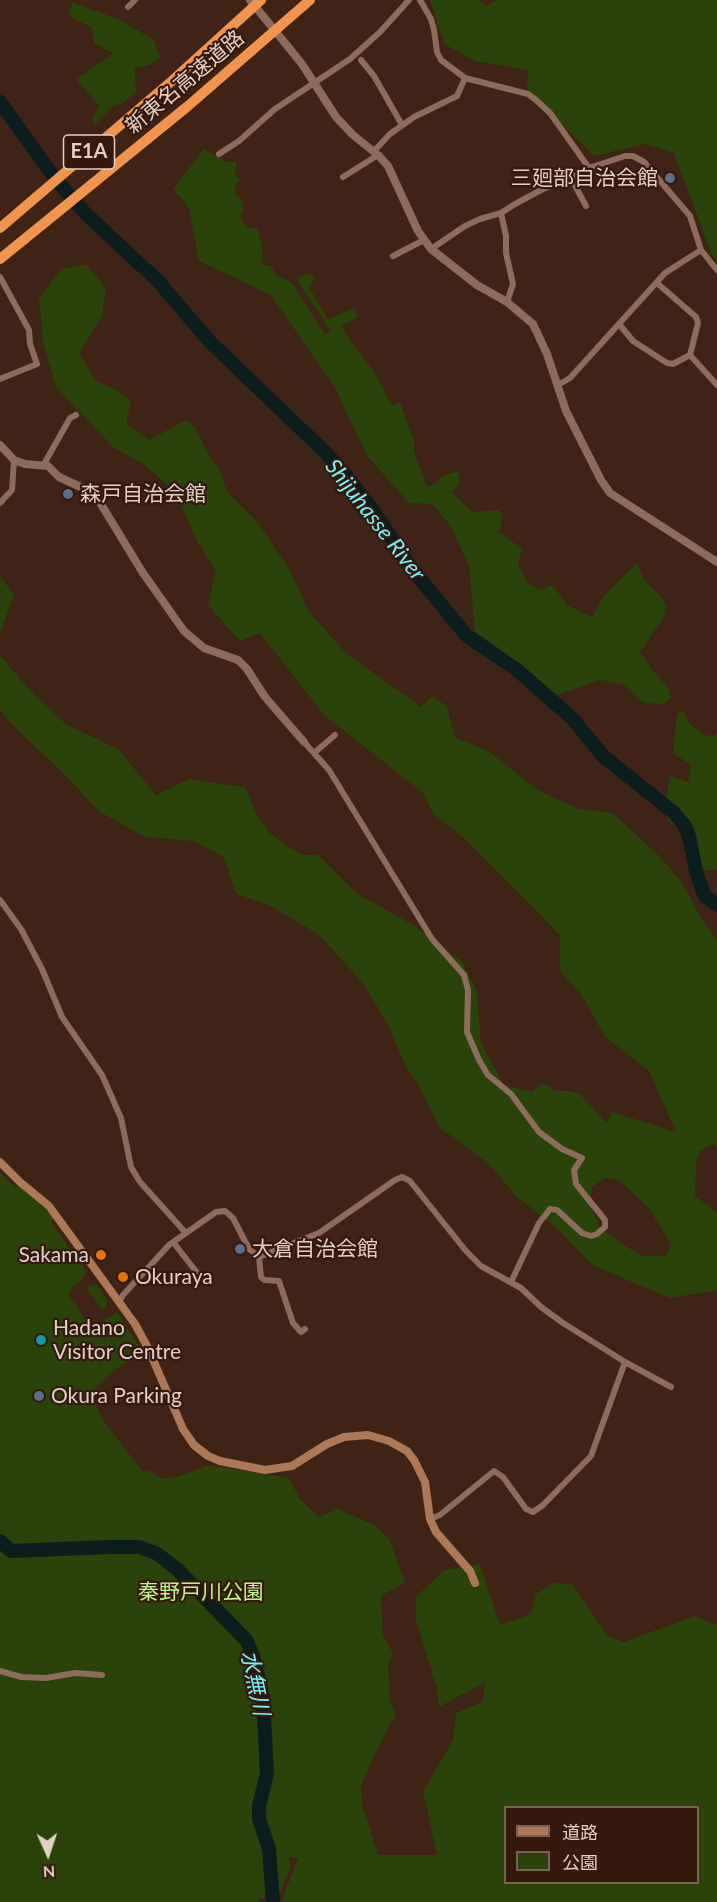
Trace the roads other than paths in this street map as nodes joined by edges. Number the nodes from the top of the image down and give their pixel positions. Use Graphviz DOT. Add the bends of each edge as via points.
graph roads {
  1 [pos="135,0"];
  2 [pos="250,0"];
  3 [pos="261,0"];
  4 [pos="310,0"];
  5 [pos="409,0"];
  6 [pos="420,0"];
  7 [pos="128,7"];
  8 [pos="362,60"];
  9 [pos="465,78"];
  10 [pos="315,83"];
  11 [pos="402,125"];
  12 [pos="376,153"];
  13 [pos="219,154"];
  14 [pos="589,168"];
  15 [pos="344,177"];
  16 [pos="571,178"];
  17 [pos="586,206"];
  18 [pos="501,213"];
  19 [pos="2,226"];
  20 [pos="424,240"];
  21 [pos="431,249"];
  22 [pos="701,250"];
  23 [pos="393,256"];
  24 [pos="0,260"];
  25 [pos="717,270"];
  26 [pos="0,277"];
  27 [pos="657,283"];
  28 [pos="507,302"];
  29 [pos="619,324"];
  30 [pos="690,355"];
  31 [pos="0,379"];
  32 [pos="558,385"];
  33 [pos="717,385"];
  34 [pos="76,415"];
  35 [pos="0,445"];
  36 [pos="14,460"];
  37 [pos="44,464"];
  38 [pos="0,503"];
  39 [pos="717,562"];
  40 [pos="335,735"];
  41 [pos="304,742"];
  42 [pos="314,753"];
  43 [pos="0,900"];
  44 [pos="0,1162"];
  45 [pos="185,1232"];
  46 [pos="173,1242"];
  47 [pos="259,1257"];
  48 [pos="198,1274"];
  49 [pos="511,1282"];
  50 [pos="119,1302"];
  51 [pos="305,1329"];
  52 [pos="625,1362"];
  53 [pos="671,1388"];
  54 [pos="430,1519"];
  55 [pos="475,1583"];
  56 [pos="0,1671"];
  57 [pos="102,1675"];
  1 -- 7 [label="street"];
  2 -- 10 [label="street"];
  3 -- 19 [label="highway, 新東名高速道路 / E1A"];
  4 -- 24 [label="highway, 新東名高速道路 / E1A"];
  5 -- 10 [label="street" via="350,59"];
  6 -- 9 [label="street" via="431,19 441,60"];
  8 -- 11 [label="street"];
  9 -- 11 [label="street" via="457,96"];
  9 -- 14 [label="street" via="528,94 550,113"];
  10 -- 12 [label="street" via="336,117"];
  10 -- 13 [label="street"];
  11 -- 12 [label="street"];
  12 -- 15 [label="street"];
  12 -- 20 [label="street" via="393,175"];
  14 -- 16 [label="street"];
  14 -- 22 [label="street" via="628,155 639,159 690,216"];
  16 -- 17 [label="street"];
  16 -- 18 [label="street"];
  18 -- 21 [label="street" via="465,226"];
  18 -- 28 [label="street" via="513,284"];
  20 -- 21 [label="street"];
  20 -- 23 [label="street"];
  21 -- 28 [label="street" via="477,285"];
  22 -- 25 [label="street"];
  22 -- 27 [label="street" via="665,273"];
  26 -- 31 [label="street" via="29,330 37,363"];
  27 -- 29 [label="street"];
  27 -- 30 [label="street" via="696,317"];
  28 -- 32 [label="street" via="533,324"];
  29 -- 30 [label="street" via="633,340 667,363"];
  29 -- 32 [label="street" via="570,378"];
  30 -- 33 [label="street"];
  32 -- 39 [label="street" via="566,411 610,493"];
  34 -- 37 [label="street" via="70,418"];
  35 -- 36 [label="street"];
  36 -- 37 [label="street"];
  36 -- 38 [label="street" via="12,490"];
  37 -- 41 [label="street" via="99,501 184,631 204,648 232,658 247,669 265,697"];
  40 -- 42 [label="street"];
  41 -- 42 [label="street"];
  42 -- 49 [label="street" via="329,770 432,939 464,975 468,990 467,1032 488,1076 511,1094 539,1132 582,1158 574,1170 576,1184 605,1220 605,1227 591,1236 582,1233 557,1210 550,1209 538,1223"];
  43 -- 45 [label="street" via="21,929 62,1017 102,1075 121,1118 131,1167"];
  44 -- 50 [label="main road" via="50,1206"];
  45 -- 46 [label="street"];
  45 -- 47 [label="street" via="216,1212 225,1211 233,1218 249,1249"];
  46 -- 48 [label="street"];
  46 -- 50 [label="street"];
  47 -- 49 [label="street" via="319,1233 402,1177 410,1181 481,1266"];
  47 -- 51 [label="street" via="261,1277 279,1281 292,1323 301,1332"];
  49 -- 52 [label="street" via="563,1323"];
  50 -- 54 [label="main road" via="148,1348 183,1429 208,1456 278,1470 344,1437 379,1437 400,1446 414,1460 425,1482"];
  52 -- 53 [label="street"];
  52 -- 54 [label="street" via="591,1456 543,1505 533,1512 526,1509 503,1477 494,1472"];
  54 -- 55 [label="main road" via="436,1532 470,1570"];
  56 -- 57 [label="street" via="46,1678 75,1673"];
}
